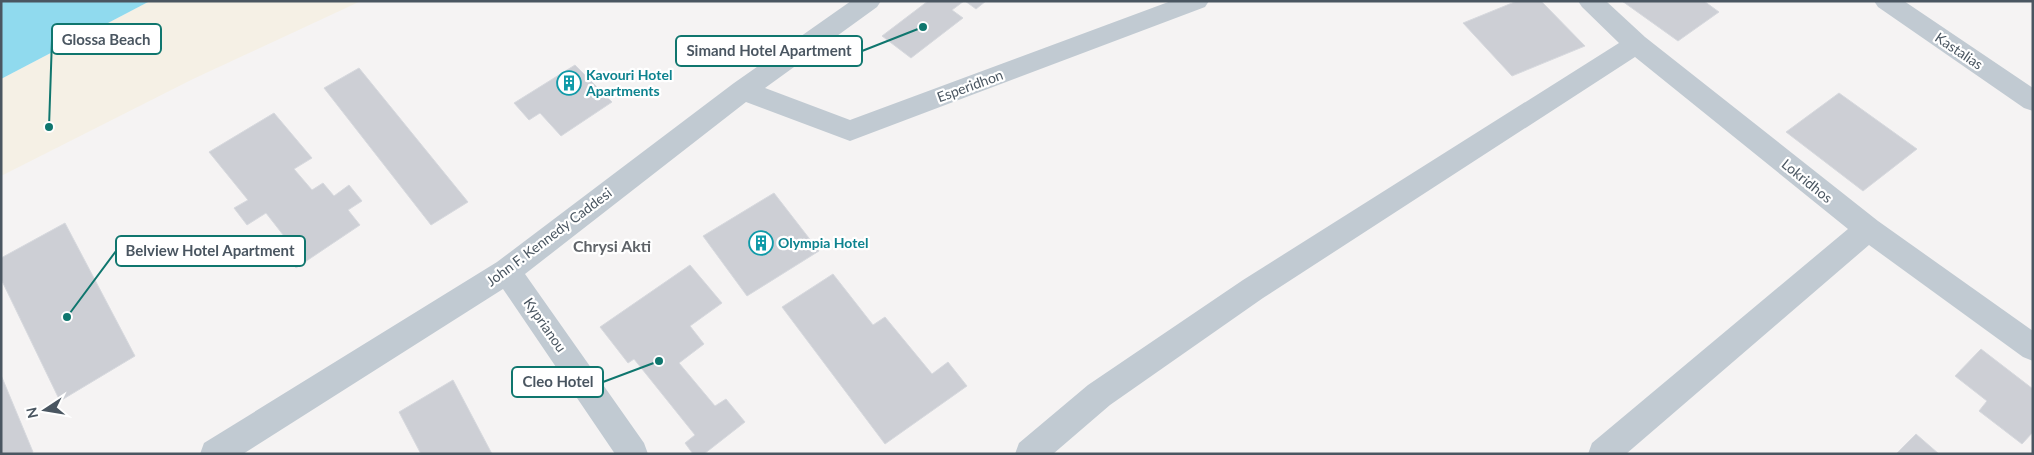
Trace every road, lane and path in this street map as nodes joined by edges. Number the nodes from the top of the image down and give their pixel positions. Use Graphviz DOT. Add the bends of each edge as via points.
graph roads {
  1 [pos="869,1"];
  2 [pos="1197,1"];
  3 [pos="1590,1"];
  4 [pos="1886,1"];
  5 [pos="1636,44"];
  6 [pos="743,90"];
  7 [pos="2033,101"];
  8 [pos="1868,229"];
  9 [pos="507,271"];
  10 [pos="2033,348"];
  11 [pos="215,454"];
  12 [pos="633,454"];
  13 [pos="1030,454"];
  14 [pos="1603,454"];
  1 -- 6 [label="street, John F. Kennedy Caddesi"];
  2 -- 6 [label="street, Esperidhon" via="850,131"];
  3 -- 5 [label="street, Lokridhos"];
  4 -- 7 [label="street, Kastalias"];
  5 -- 8 [label="street, Lokridhos"];
  5 -- 13 [label="street" via="1253,289 1099,395"];
  6 -- 9 [label="street, John F. Kennedy Caddesi"];
  8 -- 10 [label="street, Lokridhos"];
  8 -- 14 [label="street"];
  9 -- 11 [label="street, John F. Kennedy Caddesi"];
  9 -- 12 [label="street, Kyprianou"];
}
